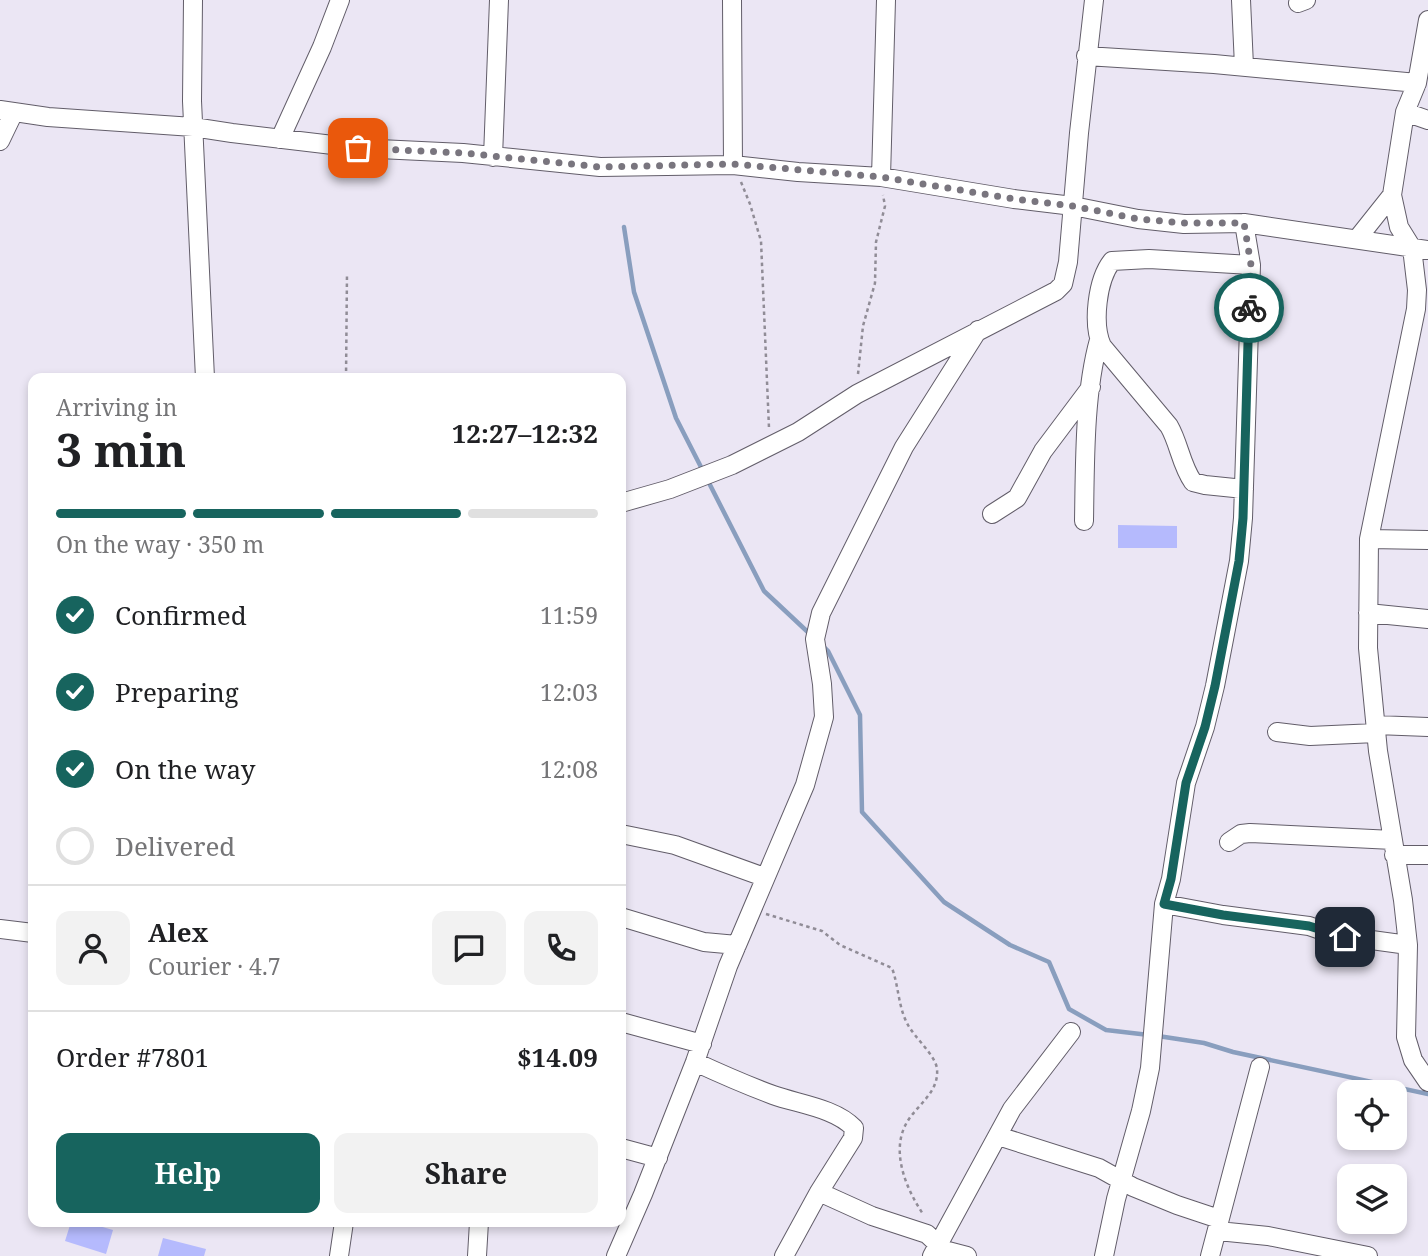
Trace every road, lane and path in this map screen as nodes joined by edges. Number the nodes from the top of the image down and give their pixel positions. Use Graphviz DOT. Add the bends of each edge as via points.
graph roads {
  1 [pos="193,0"];
  2 [pos="340,0"];
  3 [pos="499,0"];
  4 [pos="732,0"];
  5 [pos="886,0"];
  6 [pos="1094,0"];
  7 [pos="1241,0"];
  8 [pos="1428,22"];
  9 [pos="1086,56"];
  10 [pos="1244,66"];
  11 [pos="1417,83"];
  12 [pos="7,111"];
  13 [pos="1405,112"];
  14 [pos="1428,120"];
  15 [pos="193,127"];
  16 [pos="280,139"];
  17 [pos="0,141"];
  18 [pos="494,157"];
  19 [pos="733,164"];
  20 [pos="881,177"];
  21 [pos="1392,195"];
  22 [pos="1073,206"];
  23 [pos="1244,223"];
  24 [pos="1357,239"];
  25 [pos="1420,249"];
  26 [pos="1251,265"];
  27 [pos="347,273"];
  28 [pos="978,330"];
  29 [pos="1099,340"];
  30 [pos="205,373"];
  31 [pos="346,373"];
  32 [pos="1091,386"];
  33 [pos="857,394"];
  34 [pos="773,444"];
  35 [pos="1244,489"];
  36 [pos="626,501"];
  37 [pos="992,514"];
  38 [pos="1084,521"];
  39 [pos="1369,539"];
  40 [pos="1428,540"];
  41 [pos="1368,613"];
  42 [pos="1428,619"];
  43 [pos="1428,727"];
  44 [pos="1376,729"];
  45 [pos="1277,732"];
  46 [pos="626,835"];
  47 [pos="1229,842"];
  48 [pos="1394,848"];
  49 [pos="1428,855"];
  50 [pos="764,877"];
  51 [pos="1164,904"];
  52 [pos="752,910"];
  53 [pos="626,919"];
  54 [pos="0,929"];
  55 [pos="28,932"];
  56 [pos="737,945"];
  57 [pos="1408,945"];
  58 [pos="626,1024"];
  59 [pos="1071,1032"];
  60 [pos="702,1044"];
  61 [pos="695,1062"];
  62 [pos="1259,1067"];
  63 [pos="1428,1082"];
  64 [pos="998,1136"];
  65 [pos="626,1149"];
  66 [pos="658,1158"];
  67 [pos="1122,1180"];
  68 [pos="819,1192"];
  69 [pos="1219,1225"];
  70 [pos="343,1227"];
  71 [pos="479,1227"];
  72 [pos="935,1247"];
  73 [pos="339,1256"];
  74 [pos="477,1256"];
  75 [pos="616,1256"];
  76 [pos="785,1256"];
  77 [pos="967,1256"];
  78 [pos="1104,1256"];
  79 [pos="1210,1256"];
  80 [pos="1368,1256"];
  1 -- 15 [label="street"];
  2 -- 16 [label="street"];
  3 -- 18 [label="street"];
  4 -- 19 [label="street"];
  5 -- 20 [label="street"];
  6 -- 9 [label="street"];
  7 -- 10 [label="street"];
  8 -- 11 [label="street"];
  9 -- 10 [label="street"];
  9 -- 22 [label="street"];
  10 -- 11 [label="street"];
  11 -- 13 [label="street"];
  12 -- 15 [label="street"];
  12 -- 17 [label="street"];
  13 -- 14 [label="street"];
  13 -- 21 [label="street"];
  15 -- 16 [label="street"];
  15 -- 30 [label="street"];
  16 -- 18 [label="street"];
  18 -- 19 [label="street" via="600,167"];
  19 -- 20 [label="street"];
  19 -- 34 [label="path" via="761,241 766,400"];
  20 -- 22 [label="street"];
  20 -- 33 [label="path" via="885,206 876,238 873,296 863,326"];
  21 -- 24 [label="street"];
  21 -- 25 [label="street" via="1399,227"];
  22 -- 23 [label="street" via="1161,221"];
  22 -- 28 [label="street" via="1063,284"];
  23 -- 24 [label="street"];
  23 -- 26 [label="street"];
  24 -- 25 [label="street"];
  25 -- 39 [label="street" via="1416,309"];
  26 -- 29 [label="street" via="1112,261 1099,295"];
  26 -- 35 [label="street"];
  27 -- 31 [label="path"];
  28 -- 33 [label="street"];
  28 -- 50 [label="street" via="904,447 821,613 815,639 824,705 822,729 805,785"];
  29 -- 32 [label="street"];
  29 -- 35 [label="street" via="1169,426 1193,482"];
  32 -- 37 [label="street" via="1043,451 1017,498"];
  32 -- 38 [label="street"];
  33 -- 34 [label="street"];
  34 -- 36 [label="street" via="705,477"];
  35 -- 51 [label="street" via="1233,600 1205,727 1186,783"];
  39 -- 40 [label="street"];
  39 -- 41 [label="street"];
  41 -- 42 [label="street"];
  41 -- 44 [label="street"];
  43 -- 44 [label="street"];
  44 -- 45 [label="street" via="1310,736"];
  44 -- 48 [label="street"];
  46 -- 50 [label="street" via="676,845"];
  47 -- 48 [label="street" via="1250,833"];
  48 -- 49 [label="street"];
  48 -- 57 [label="street"];
  50 -- 52 [label="street"];
  51 -- 57 [label="street"];
  51 -- 67 [label="street" via="1150,1068"];
  52 -- 56 [label="street"];
  52 -- 72 [label="path" via="822,931 840,945 892,968 901,1010 938,1071 936,1085 904,1128 899,1149 909,1190"];
  53 -- 56 [label="street" via="704,942"];
  54 -- 55 [label="street"];
  56 -- 60 [label="street"];
  57 -- 63 [label="street" via="1406,1037 1413,1060"];
  58 -- 60 [label="street"];
  59 -- 64 [label="street" via="1025,1090"];
  60 -- 61 [label="street"];
  61 -- 66 [label="street"];
  61 -- 68 [label="street" via="853,1126 853,1138"];
  62 -- 69 [label="street"];
  64 -- 67 [label="street" via="1075,1159"];
  64 -- 72 [label="street"];
  65 -- 66 [label="street"];
  66 -- 75 [label="street"];
  67 -- 69 [label="street"];
  67 -- 78 [label="street"];
  68 -- 72 [label="street" via="927,1234"];
  68 -- 76 [label="street"];
  69 -- 79 [label="street"];
  69 -- 80 [label="street"];
  70 -- 73 [label="street"];
  71 -- 74 [label="street"];
  72 -- 77 [label="street"];
}
